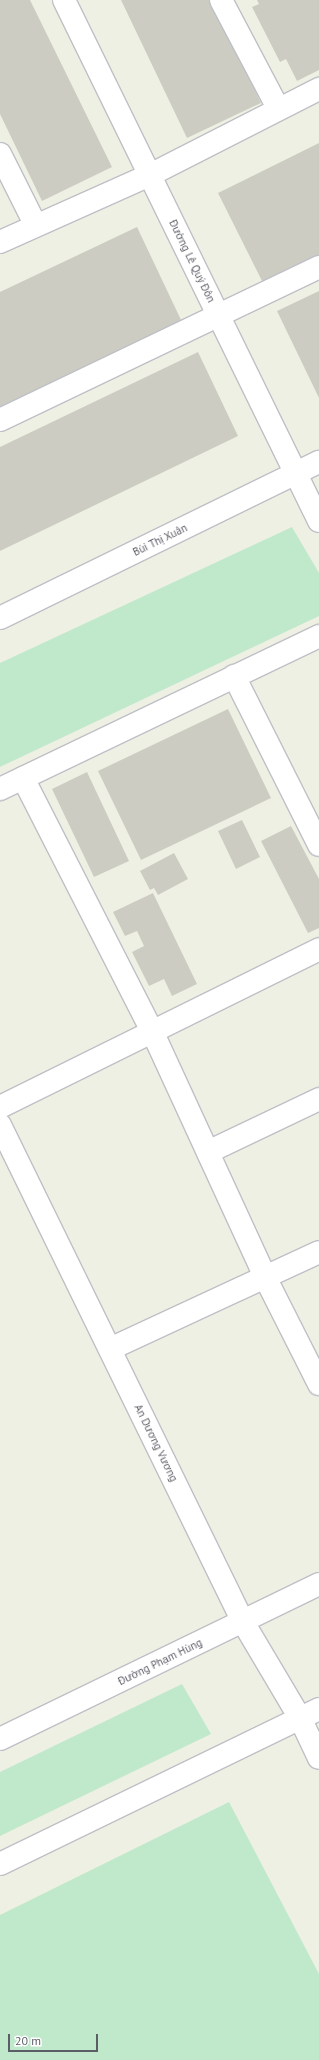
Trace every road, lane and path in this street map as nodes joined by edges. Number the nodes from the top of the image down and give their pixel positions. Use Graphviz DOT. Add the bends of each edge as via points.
graph roads {
  1 [pos="64,0"];
  2 [pos="221,0"];
  3 [pos="319,89"];
  4 [pos="278,108"];
  5 [pos="0,154"];
  6 [pos="150,175"];
  7 [pos="35,224"];
  8 [pos="0,242"];
  9 [pos="319,267"];
  10 [pos="219,316"];
  11 [pos="0,420"];
  12 [pos="319,462"];
  13 [pos="296,474"];
  14 [pos="319,521"];
  15 [pos="0,618"];
  16 [pos="319,636"];
  17 [pos="234,676"];
  18 [pos="23,778"];
  19 [pos="0,789"];
  20 [pos="319,845"];
  21 [pos="319,949"];
  22 [pos="152,1031"];
  23 [pos="319,1099"];
  24 [pos="0,1107"];
  25 [pos="0,1125"];
  26 [pos="208,1152"];
  27 [pos="319,1252"];
  28 [pos="265,1277"];
  29 [pos="110,1349"];
  30 [pos="319,1384"];
  31 [pos="319,1584"];
  32 [pos="243,1622"];
  33 [pos="319,1709"];
  34 [pos="300,1718"];
  35 [pos="0,1739"];
  36 [pos="319,1758"];
  37 [pos="0,1864"];
  1 -- 6 [label="street, Đường Lê Quý Đôn"];
  2 -- 4 [label="street"];
  3 -- 4 [label="street"];
  4 -- 6 [label="street"];
  5 -- 7 [label="street"];
  6 -- 7 [label="street"];
  6 -- 10 [label="street, Đường Lê Quý Đôn"];
  7 -- 8 [label="street"];
  9 -- 10 [label="street"];
  10 -- 11 [label="street"];
  10 -- 13 [label="street, Đường Lê Quý Đôn"];
  12 -- 13 [label="street, Bùi Thị Xuân"];
  13 -- 14 [label="street, Đường Lê Quý Đôn"];
  13 -- 15 [label="street, Bùi Thị Xuân"];
  16 -- 17 [label="street"];
  17 -- 18 [label="street"];
  17 -- 20 [label="street"];
  18 -- 19 [label="street"];
  18 -- 22 [label="street"];
  21 -- 22 [label="street"];
  22 -- 24 [label="street"];
  22 -- 26 [label="street"];
  23 -- 26 [label="street"];
  25 -- 29 [label="street, An Dương Vương"];
  26 -- 28 [label="street"];
  27 -- 28 [label="street"];
  28 -- 29 [label="street"];
  28 -- 30 [label="street"];
  29 -- 32 [label="street, An Dương Vương"];
  31 -- 32 [label="street, Đường Phạm Hùng"];
  32 -- 34 [label="street, An Dương Vương"];
  32 -- 35 [label="street, Đường Phạm Hùng"];
  33 -- 34 [label="street"];
  34 -- 36 [label="street, An Dương Vương"];
  34 -- 37 [label="street"];
}
